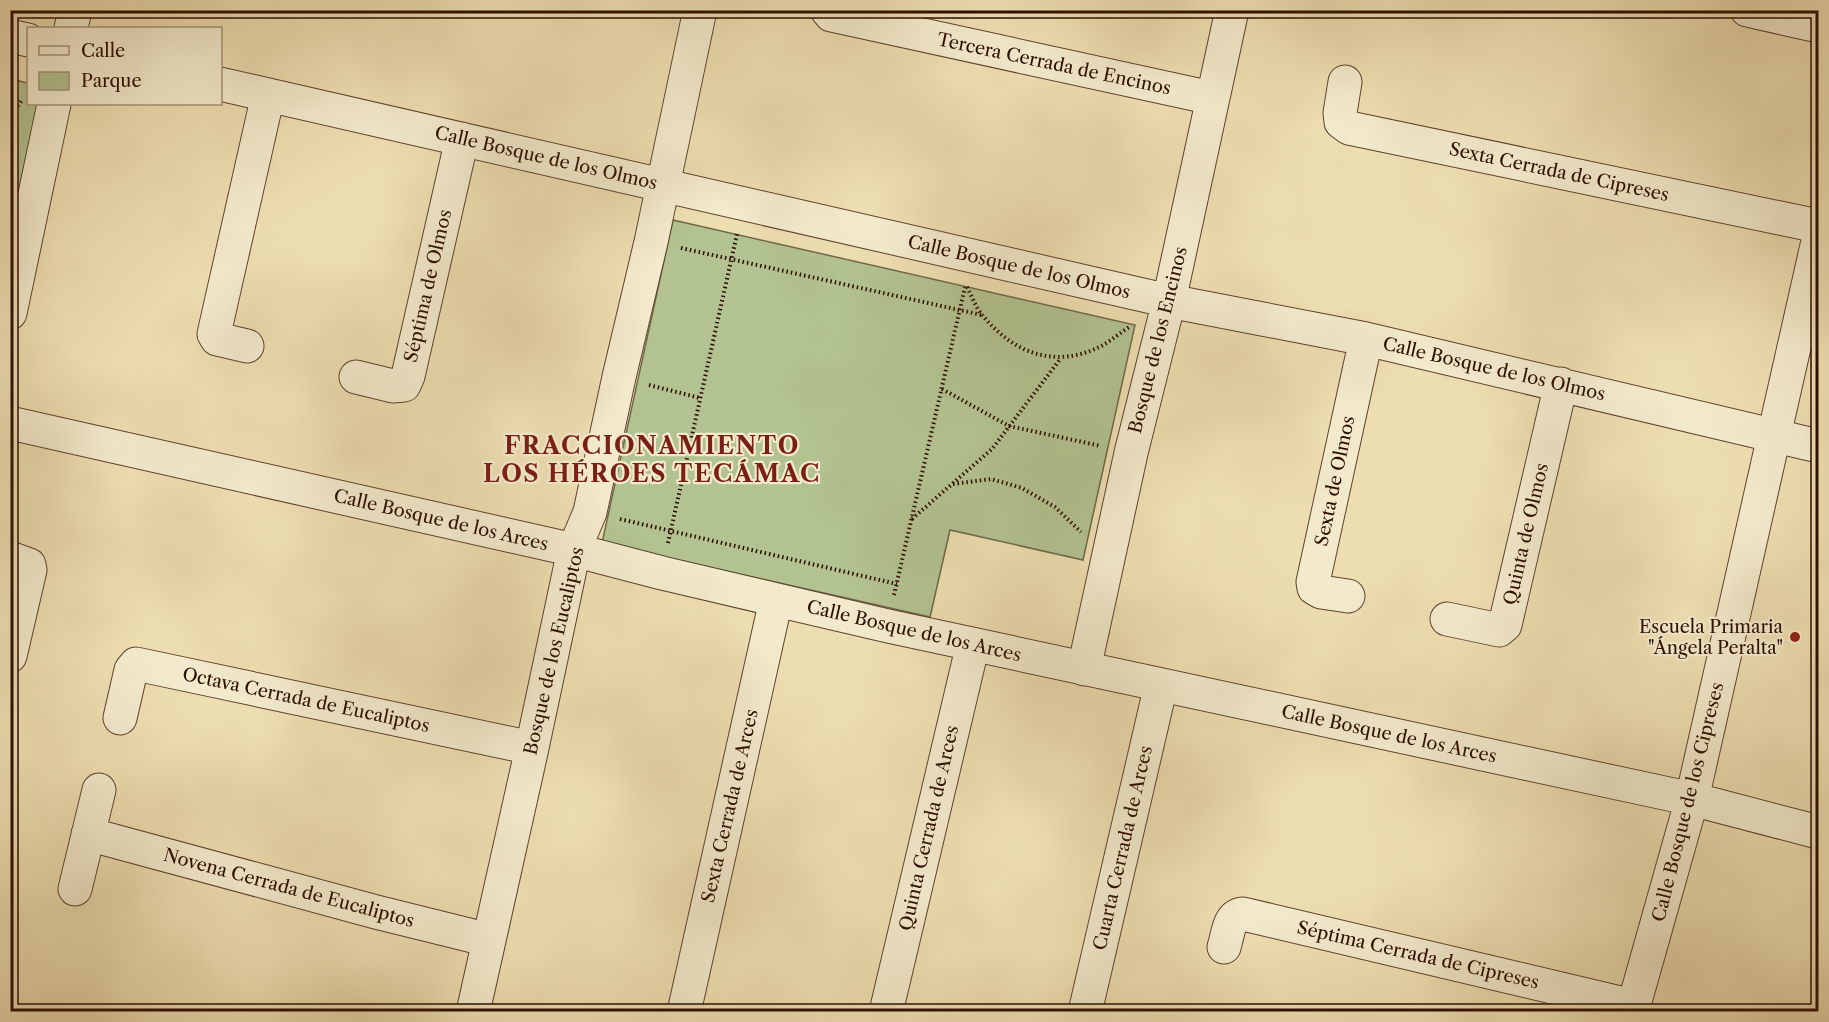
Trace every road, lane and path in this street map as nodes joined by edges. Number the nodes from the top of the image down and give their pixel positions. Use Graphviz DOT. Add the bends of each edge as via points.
graph roads {
  1 [pos="75,10"];
  2 [pos="700,10"];
  3 [pos="826,10"];
  4 [pos="1232,10"];
  5 [pos="1747,10"];
  6 [pos="1818,26"];
  7 [pos="71,27"];
  8 [pos="10,36"];
  9 [pos="27,40"];
  10 [pos="1345,82"];
  11 [pos="222,84"];
  12 [pos="268,95"];
  13 [pos="1212,98"];
  14 [pos="54,105"];
  15 [pos="462,139"];
  16 [pos="663,184"];
  17 [pos="744,204"];
  18 [pos="1818,226"];
  19 [pos="1818,241"];
  20 [pos="651,242"];
  21 [pos="731,259"];
  22 [pos="1169,301"];
  23 [pos="960,310"];
  24 [pos="10,313"];
  25 [pos="982,315"];
  26 [pos="1366,339"];
  27 [pos="247,346"];
  28 [pos="1061,358"];
  29 [pos="356,377"];
  30 [pos="619,377"];
  31 [pos="1561,384"];
  32 [pos="942,389"];
  33 [pos="700,398"];
  34 [pos="10,423"];
  35 [pos="1009,426"];
  36 [pos="1775,436"];
  37 [pos="1818,446"];
  38 [pos="1131,453"];
  39 [pos="952,484"];
  40 [pos="590,512"];
  41 [pos="912,520"];
  42 [pos="671,531"];
  43 [pos="574,550"];
  44 [pos="10,558"];
  45 [pos="1108,559"];
  46 [pos="662,573"];
  47 [pos="897,584"];
  48 [pos="1348,596"];
  49 [pos="776,600"];
  50 [pos="1447,619"];
  51 [pos="888,626"];
  52 [pos="973,644"];
  53 [pos="10,656"];
  54 [pos="1084,669"];
  55 [pos="1161,685"];
  56 [pos="120,718"];
  57 [pos="532,748"];
  58 [pos="99,790"];
  59 [pos="1692,799"];
  60 [pos="1818,832"];
  61 [pos="88,834"];
  62 [pos="75,889"];
  63 [pos="489,940"];
  64 [pos="1224,947"];
  65 [pos="1632,1009"];
  66 [pos="473,1011"];
  67 [pos="684,1011"];
  68 [pos="886,1011"];
  69 [pos="1085,1011"];
  1 -- 7 [label="street"];
  2 -- 16 [label="street, Bosque de los Eucaliptos"];
  3 -- 13 [label="street, Tercera Cerrada de Encinos" via="831,15"];
  4 -- 13 [label="street, Bosque de los Encinos"];
  5 -- 6 [label="street"];
  8 -- 9 [label="street"];
  10 -- 18 [label="street, Sexta Cerrada de Cipreses" via="1340,113 1341,122 1349,128"];
  11 -- 12 [label="street, Calle Bosque de los Olmos"];
  12 -- 15 [label="street, Calle Bosque de los Olmos"];
  12 -- 27 [label="street" via="214,334 217,339"];
  13 -- 22 [label="street, Bosque de los Encinos"];
  14 -- 24 [label="street"];
  15 -- 16 [label="street, Calle Bosque de los Olmos"];
  15 -- 29 [label="street, Séptima de Olmos" via="404,385"];
  16 -- 17 [label="street, Calle Bosque de los Olmos"];
  16 -- 20 [label="street, Bosque de los Eucaliptos"];
  17 -- 21 [label="path"];
  17 -- 22 [label="street, Calle Bosque de los Olmos"];
  19 -- 36 [label="street, Calle Bosque de los Cipreses"];
  20 -- 21 [label="path"];
  20 -- 30 [label="street, Bosque de los Eucaliptos"];
  21 -- 23 [label="path"];
  21 -- 33 [label="path"];
  22 -- 26 [label="street, Calle Bosque de los Olmos"];
  22 -- 28 [label="path" via="1095,349"];
  22 -- 38 [label="street, Bosque de los Encinos"];
  23 -- 25 [label="path"];
  23 -- 25 [label="path" via="965,285"];
  23 -- 32 [label="path"];
  25 -- 28 [label="path" via="1005,339 1030,352"];
  26 -- 31 [label="street, Calle Bosque de los Olmos"];
  26 -- 48 [label="street, Sexta de Olmos" via="1313,582 1321,592"];
  28 -- 35 [label="path"];
  30 -- 33 [label="path"];
  30 -- 40 [label="street, Bosque de los Eucaliptos"];
  31 -- 36 [label="street, Calle Bosque de los Olmos"];
  31 -- 50 [label="street, Quinta de Olmos" via="1505,625 1491,630"];
  32 -- 35 [label="path"];
  32 -- 41 [label="path"];
  33 -- 42 [label="path"];
  34 -- 43 [label="street, Calle Bosque de los Arces"];
  35 -- 38 [label="path"];
  35 -- 39 [label="path" via="992,449"];
  36 -- 37 [label="street, Calle Bosque de los Olmos"];
  36 -- 59 [label="street, Calle Bosque de los Cipreses"];
  38 -- 45 [label="street, Bosque de los Encinos"];
  39 -- 41 [label="path"];
  39 -- 45 [label="path" via="992,479 1022,488 1055,507"];
  40 -- 42 [label="path"];
  40 -- 43 [label="street, Bosque de los Eucaliptos"];
  41 -- 47 [label="path"];
  42 -- 46 [label="path"];
  42 -- 47 [label="path"];
  43 -- 46 [label="street, Calle Bosque de los Arces"];
  43 -- 57 [label="street, Bosque de los Eucaliptos"];
  44 -- 53 [label="street" via="29,565 30,570"];
  45 -- 54 [label="street, Bosque de los Encinos"];
  46 -- 49 [label="street, Calle Bosque de los Arces"];
  47 -- 51 [label="path"];
  49 -- 51 [label="street, Calle Bosque de los Arces"];
  49 -- 67 [label="street, Sexta Cerrada de Arces"];
  51 -- 52 [label="street, Calle Bosque de los Arces"];
  52 -- 54 [label="street, Calle Bosque de los Arces"];
  52 -- 68 [label="street, Quinta Cerrada de Arces"];
  54 -- 55 [label="street, Calle Bosque de los Arces"];
  55 -- 59 [label="street, Calle Bosque de los Arces"];
  55 -- 69 [label="street, Cuarta Cerrada de Arces"];
  56 -- 57 [label="street, Octava Cerrada de Eucaliptos" via="131,670 136,664"];
  57 -- 63 [label="street, Bosque de los Eucaliptos"];
  58 -- 61 [label="street"];
  59 -- 60 [label="street, Calle Bosque de los Arces"];
  59 -- 65 [label="street, Calle Bosque de los Cipreses"];
  61 -- 62 [label="street"];
  61 -- 63 [label="street, Novena Cerrada de Eucaliptos"];
  63 -- 66 [label="street, Bosque de los Eucaliptos"];
  64 -- 65 [label="street, Séptima Cerrada de Cipreses" via="1232,918 1243,914"];
}
